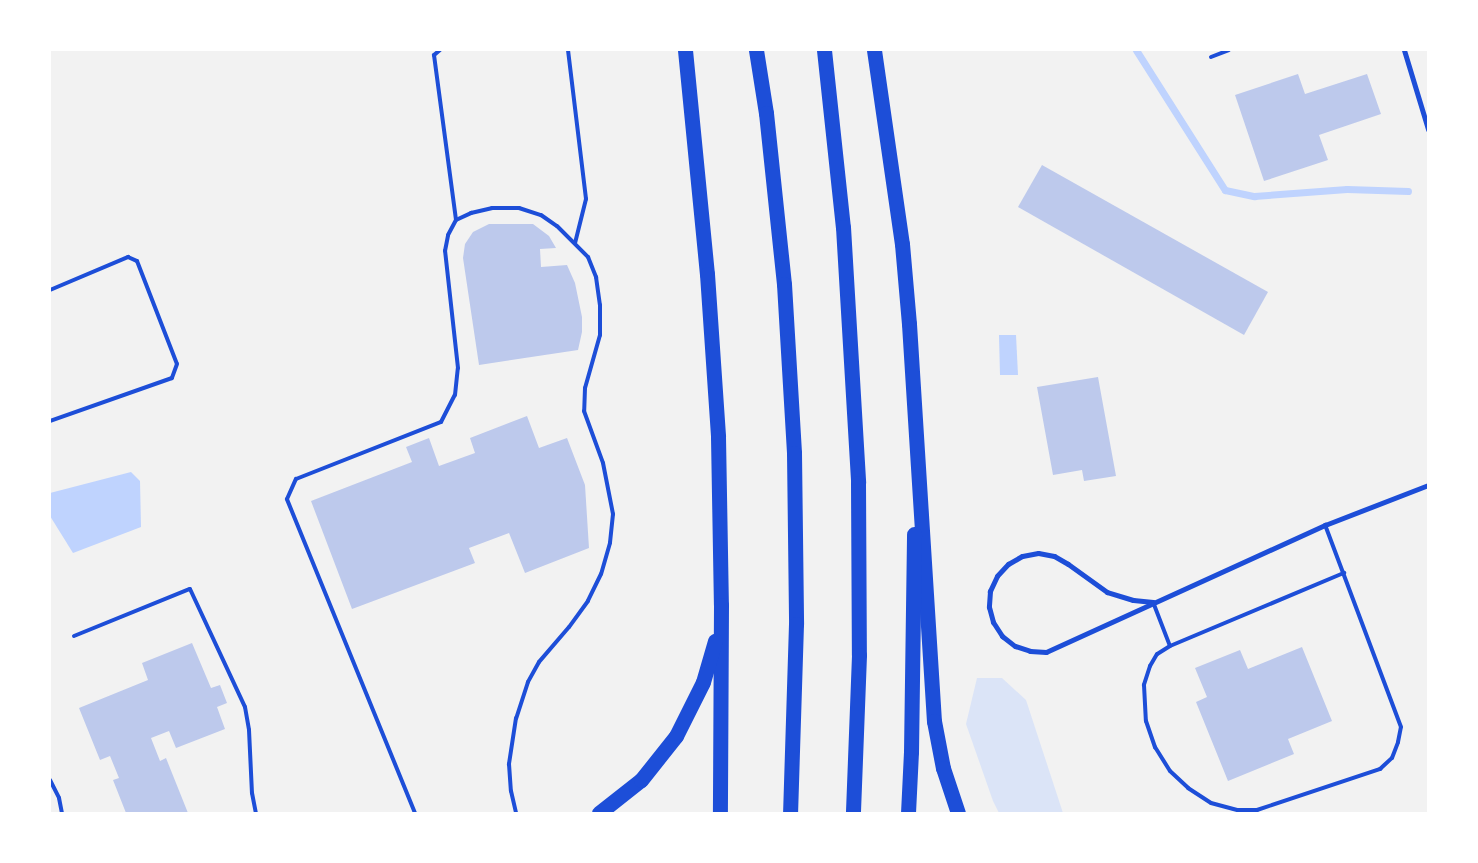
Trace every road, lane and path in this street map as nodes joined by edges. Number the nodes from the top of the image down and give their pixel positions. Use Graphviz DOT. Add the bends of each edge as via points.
graph roads {
  1 [pos="440,50"];
  2 [pos="568,50"];
  3 [pos="685,50"];
  4 [pos="756,50"];
  5 [pos="824,50"];
  6 [pos="874,50"];
  7 [pos="1229,50"];
  8 [pos="1404,50"];
  9 [pos="1210,57"];
  10 [pos="1428,129"];
  11 [pos="456,220"];
  12 [pos="575,242"];
  13 [pos="50,290"];
  14 [pos="915,398"];
  15 [pos="50,421"];
  16 [pos="1428,484"];
  17 [pos="1325,526"];
  18 [pos="1344,573"];
  19 [pos="1153,602"];
  20 [pos="721,605"];
  21 [pos="74,636"];
  22 [pos="1170,646"];
  23 [pos="50,780"];
  24 [pos="62,813"];
  25 [pos="256,813"];
  26 [pos="415,813"];
  27 [pos="516,813"];
  28 [pos="599,813"];
  29 [pos="720,813"];
  30 [pos="790,813"];
  31 [pos="853,813"];
  32 [pos="908,813"];
  33 [pos="958,813"];
  1 -- 11 [label="lane" via="434,55"];
  2 -- 12 [label="lane" via="586,199"];
  3 -- 20 [label="highway" via="715,387"];
  4 -- 30 [label="highway" via="782,264 794,453 796,615"];
  5 -- 31 [label="highway" via="844,227 858,483 859,655"];
  6 -- 14 [label="highway" via="902,244"];
  7 -- 9 [label="lane"];
  8 -- 10 [label="street"];
  11 -- 12 [label="lane" via="492,208 519,208 541,215"];
  11 -- 26 [label="lane" via="448,235 445,251 458,368 455,395 441,422 296,479 288,499"];
  12 -- 27 [label="lane" via="588,257 596,277 600,304 600,335 585,388 584,411 603,463 613,514 610,543 601,574 588,601 539,662 528,682 516,718 509,776"];
  13 -- 15 [label="lane" via="128,257 136,261 177,364 172,378"];
  14 -- 32 [label="highway"];
  14 -- 33 [label="highway" via="933,715 943,768"];
  16 -- 17 [label="street"];
  17 -- 18 [label="lane"];
  17 -- 19 [label="street"];
  18 -- 22 [label="lane"];
  18 -- 22 [label="lane" via="1401,727 1392,758 1380,769 1257,810 1238,810 1211,803 1170,771 1155,747 1146,721 1144,685 1150,666 1157,654"];
  19 -- 19 [label="street" via="1046,652 1022,649 1002,636 993,622 989,606 990,591 1002,570 1022,556 1038,554 1054,556 1107,592 1126,599"];
  19 -- 22 [label="lane"];
  20 -- 28 [label="highway" via="708,670 682,726 641,780"];
  20 -- 29 [label="highway"];
  21 -- 25 [label="lane" via="190,590 245,707"];
  23 -- 24 [label="lane"];
}
